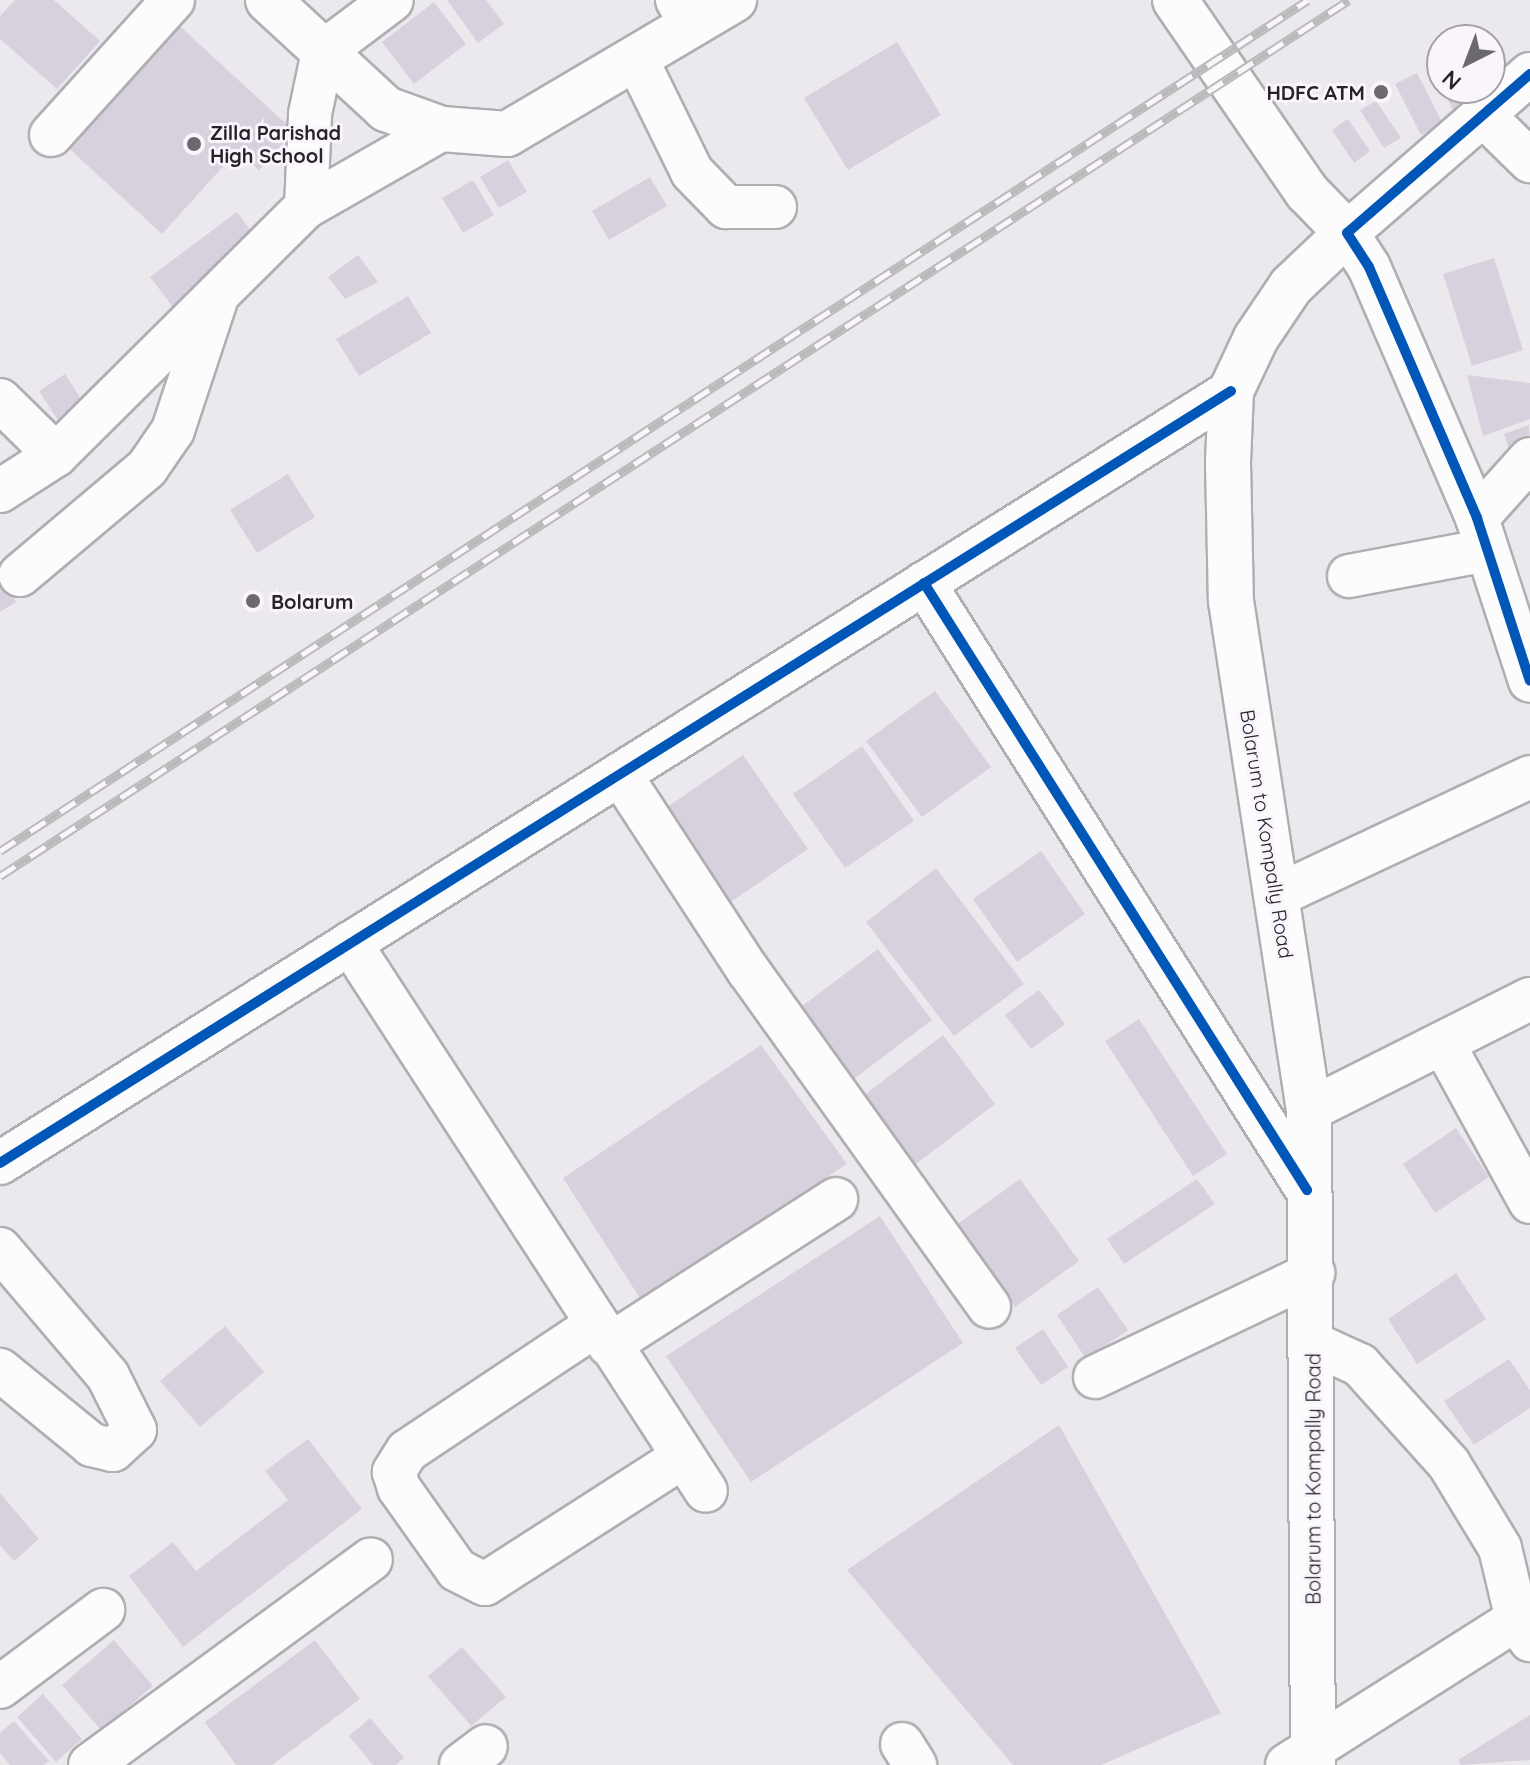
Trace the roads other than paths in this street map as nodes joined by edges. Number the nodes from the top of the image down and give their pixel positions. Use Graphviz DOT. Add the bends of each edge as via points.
graph roads {
  1 [pos="173,0"];
  2 [pos="268,0"];
  3 [pos="392,0"];
  4 [pos="734,0"];
  5 [pos="1175,0"];
  6 [pos="684,12"];
  7 [pos="323,52"];
  8 [pos="637,60"];
  9 [pos="1530,74"];
  10 [pos="1483,115"];
  11 [pos="442,129"];
  12 [pos="51,135"];
  13 [pos="1530,161"];
  14 [pos="306,207"];
  15 [pos="775,207"];
  16 [pos="1347,233"];
  17 [pos="218,297"];
  18 [pos="1231,391"];
  19 [pos="0,400"];
  20 [pos="56,455"];
  21 [pos="1530,459"];
  22 [pos="0,491"];
  23 [pos="1481,534"];
  24 [pos="20,575"];
  25 [pos="1349,576"];
  26 [pos="924,583"];
  27 [pos="1530,680"];
  28 [pos="620,774"];
  29 [pos="1530,777"];
  30 [pos="1276,896"];
  31 [pos="350,943"];
  32 [pos="1530,999"];
  33 [pos="1443,1043"];
  34 [pos="1309,1110"];
  35 [pos="0,1163"];
  36 [pos="1307,1190"];
  37 [pos="836,1199"];
  38 [pos="1530,1202"];
  39 [pos="0,1249"];
  40 [pos="1313,1273"];
  41 [pos="989,1307"];
  42 [pos="602,1335"];
  43 [pos="1312,1343"];
  44 [pos="0,1370"];
  45 [pos="1095,1377"];
  46 [pos="683,1457"];
  47 [pos="706,1491"];
  48 [pos="371,1559"];
  49 [pos="103,1610"];
  50 [pos="1526,1624"];
  51 [pos="0,1687"];
  52 [pos="1304,1760"];
  53 [pos="90,1765"];
  1 -- 12 [label="street"];
  2 -- 7 [label="main road"];
  3 -- 7 [label="street"];
  4 -- 6 [label="main road"];
  5 -- 16 [label="main road" via="1307,192"];
  6 -- 8 [label="main road"];
  7 -- 11 [label="main road" via="386,109"];
  7 -- 14 [label="street" via="310,114"];
  8 -- 11 [label="main road" via="507,134"];
  8 -- 15 [label="street" via="692,172 726,207"];
  9 -- 10 [label="street"];
  10 -- 13 [label="street"];
  10 -- 16 [label="street"];
  11 -- 14 [label="street"];
  14 -- 17 [label="street"];
  16 -- 18 [label="main road, Bolarum to Kompally Road" via="1291,286"];
  16 -- 23 [label="street" via="1369,267"];
  17 -- 20 [label="street"];
  17 -- 24 [label="street" via="173,430 147,468"];
  18 -- 26 [label="street"];
  18 -- 30 [label="main road, Bolarum to Kompally Road" via="1231,601"];
  19 -- 20 [label="street"];
  20 -- 22 [label="street"];
  21 -- 23 [label="street"];
  23 -- 25 [label="street"];
  23 -- 27 [label="street"];
  26 -- 28 [label="street"];
  26 -- 36 [label="street"];
  28 -- 31 [label="street"];
  28 -- 41 [label="street" via="748,970"];
  29 -- 30 [label="street"];
  30 -- 34 [label="main road, Bolarum to Kompally Road"];
  31 -- 35 [label="street"];
  31 -- 42 [label="street"];
  32 -- 33 [label="street"];
  33 -- 34 [label="street"];
  33 -- 38 [label="street"];
  34 -- 36 [label="main road, Bolarum to Kompally Road"];
  36 -- 40 [label="main road, Bolarum to Kompally Road"];
  37 -- 42 [label="street"];
  39 -- 44 [label="street" via="108,1376 135,1430 113,1450 92,1445"];
  40 -- 43 [label="main road, Bolarum to Kompally Road"];
  40 -- 45 [label="street"];
  42 -- 46 [label="street"];
  42 -- 46 [label="street" via="407,1451 394,1472 399,1488 457,1570 485,1584"];
  43 -- 50 [label="street" via="1360,1365 1449,1464 1500,1548"];
  43 -- 52 [label="main road, Bolarum to Kompally Road"];
  46 -- 47 [label="street"];
  48 -- 53 [label="street"];
  49 -- 51 [label="street"];
  50 -- 52 [label="street"];
}
